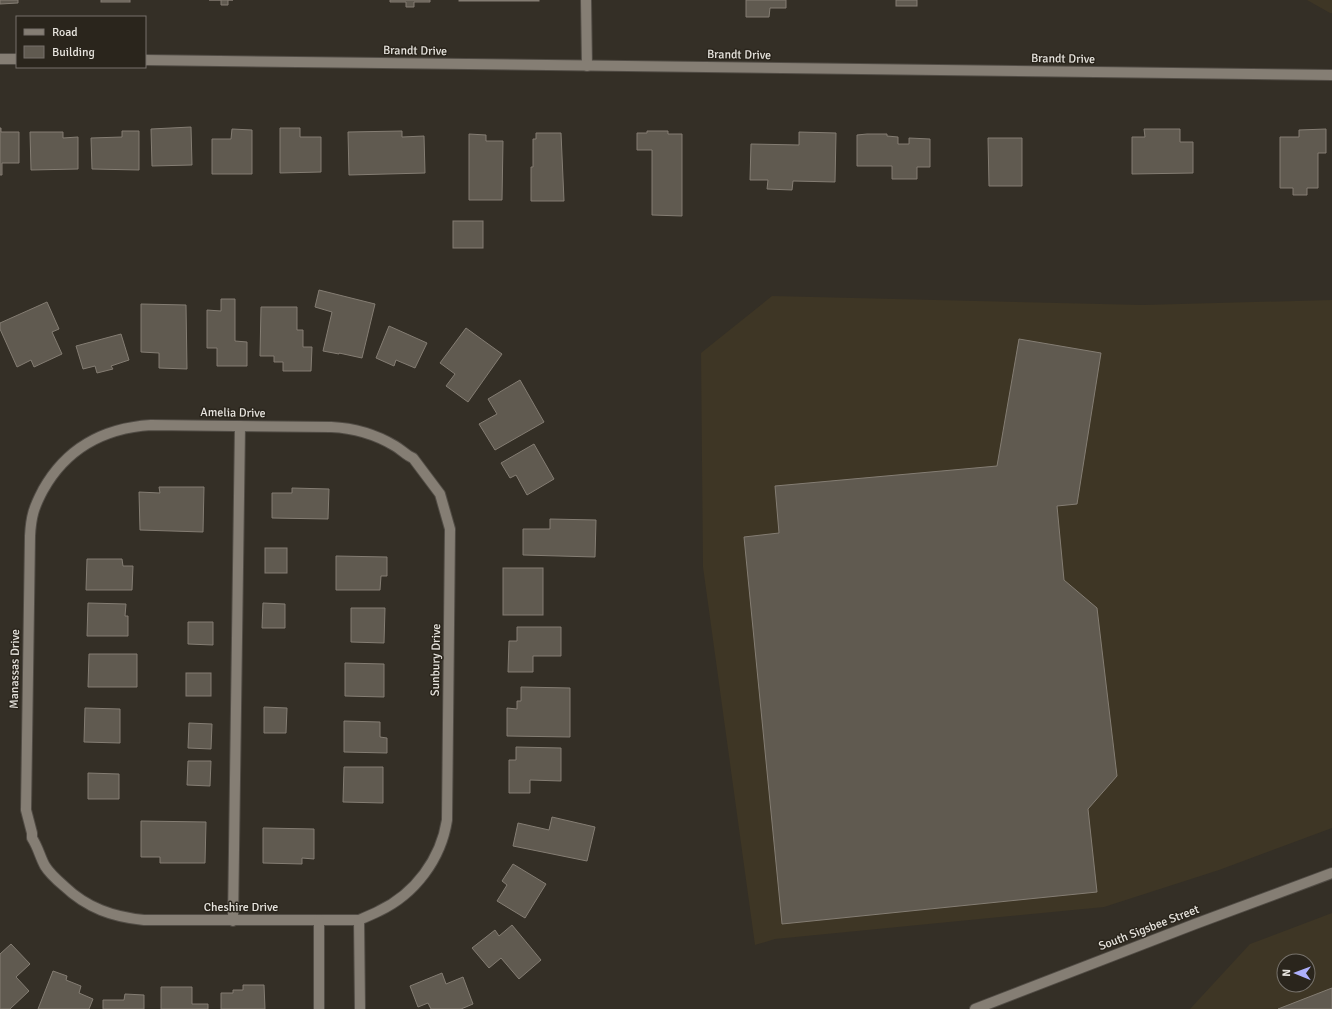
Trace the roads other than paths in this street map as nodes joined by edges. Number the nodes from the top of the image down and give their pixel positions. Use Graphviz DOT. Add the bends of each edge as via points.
graph roads {
  1 [pos="586,0"];
  2 [pos="0,59"];
  3 [pos="16,59"];
  4 [pos="146,60"];
  5 [pos="587,66"];
  6 [pos="1332,75"];
  7 [pos="240,426"];
  8 [pos="409,457"];
  9 [pos="61,464"];
  10 [pos="426,872"];
  11 [pos="1332,873"];
  12 [pos="52,876"];
  13 [pos="319,920"];
  14 [pos="359,920"];
  15 [pos="233,921"];
  16 [pos="319,1009"];
  17 [pos="360,1009"];
  18 [pos="975,1009"];
  1 -- 5 [label="street"];
  2 -- 3 [label="street"];
  4 -- 5 [label="street, Brandt Drive"];
  5 -- 6 [label="street, Brandt Drive"];
  7 -- 8 [label="street, Amelia Drive" via="331,427 356,430 386,440 403,450"];
  7 -- 9 [label="street, Amelia Drive" via="151,425 125,428 101,435 79,447"];
  7 -- 15 [label="street"];
  8 -- 10 [label="street, Sunbury Drive" via="413,458 440,494 450,529 447,820 445,834"];
  9 -- 12 [label="street, Manassas Drive" via="34,506 30,524 26,810 32,838"];
  10 -- 14 [label="street, Cheshire Drive" via="401,898"];
  11 -- 18 [label="street, South Sigsbee Street"];
  12 -- 15 [label="street, Cheshire Drive" via="81,901 119,917 144,920"];
  13 -- 14 [label="street, Cheshire Drive"];
  13 -- 15 [label="street, Cheshire Drive"];
  13 -- 16 [label="street"];
  14 -- 17 [label="street"];
}
